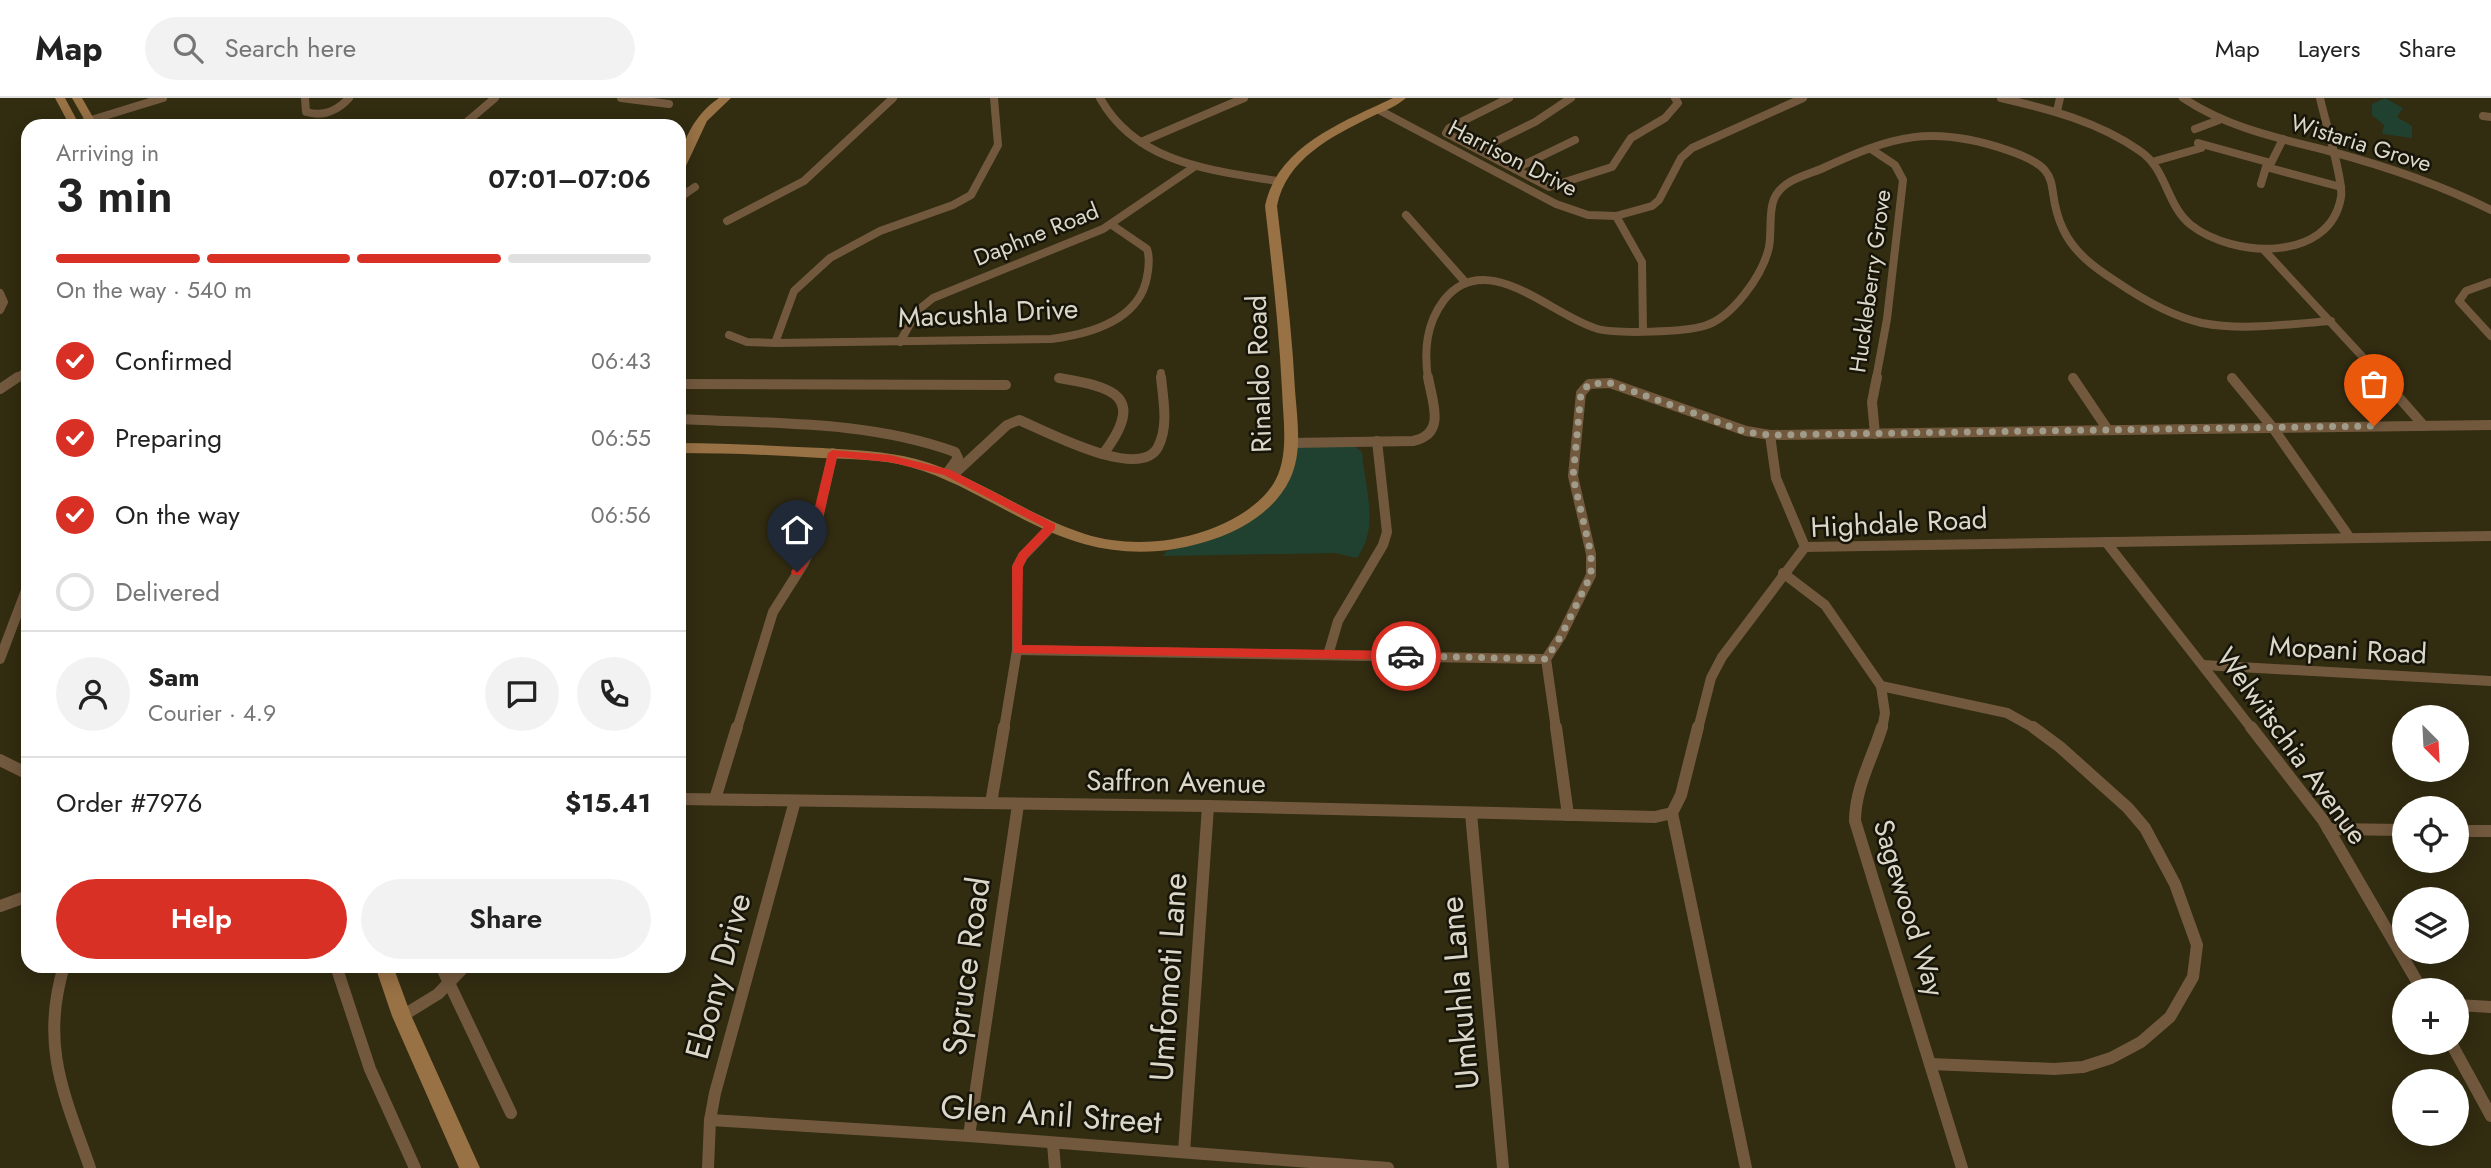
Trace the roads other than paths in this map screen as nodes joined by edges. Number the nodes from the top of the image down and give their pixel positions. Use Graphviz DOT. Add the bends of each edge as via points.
graph roads {
  1 [pos="60,98"];
  2 [pos="77,98"];
  3 [pos="163,98"];
  4 [pos="305,98"];
  5 [pos="349,98"];
  6 [pos="495,98"];
  7 [pos="621,98"];
  8 [pos="726,98"];
  9 [pos="893,98"];
  10 [pos="994,98"];
  11 [pos="1100,98"];
  12 [pos="1244,98"];
  13 [pos="1401,98"];
  14 [pos="1508,98"];
  15 [pos="1571,98"];
  16 [pos="1675,98"];
  17 [pos="1803,98"];
  18 [pos="2001,98"];
  19 [pos="2060,98"];
  20 [pos="2183,98"];
  21 [pos="2319,98"];
  22 [pos="669,104"];
  23 [pos="1379,110"];
  24 [pos="2057,111"];
  25 [pos="72,119"];
  26 [pos="90,119"];
  27 [pos="103,119"];
  28 [pos="470,119"];
  29 [pos="2219,120"];
  30 [pos="2195,130"];
  31 [pos="2283,139"];
  32 [pos="1575,140"];
  33 [pos="1141,142"];
  34 [pos="1480,149"];
  35 [pos="1871,149"];
  36 [pos="686,151"];
  37 [pos="2332,152"];
  38 [pos="1496,157"];
  39 [pos="2152,162"];
  40 [pos="1482,165"];
  41 [pos="1194,167"];
  42 [pos="1515,169"];
  43 [pos="1277,181"];
  44 [pos="2261,184"];
  45 [pos="695,187"];
  46 [pos="2341,187"];
  47 [pos="686,193"];
  48 [pos="2491,210"];
  49 [pos="1406,215"];
  50 [pos="1616,216"];
  51 [pos="727,221"];
  52 [pos="1112,225"];
  53 [pos="2264,250"];
  54 [pos="2491,282"];
  55 [pos="1466,283"];
  56 [pos="0,293"];
  57 [pos="0,310"];
  58 [pos="2331,321"];
  59 [pos="1643,331"];
  60 [pos="729,335"];
  61 [pos="2491,336"];
  62 [pos="900,342"];
  63 [pos="775,343"];
  64 [pos="1161,373"];
  65 [pos="21,374"];
  66 [pos="2073,378"];
  67 [pos="2232,378"];
  68 [pos="1059,379"];
  69 [pos="686,384"];
  70 [pos="1006,385"];
  71 [pos="0,388"];
  72 [pos="686,419"];
  73 [pos="2491,425"];
  74 [pos="2424,426"];
  75 [pos="2273,428"];
  76 [pos="2108,430"];
  77 [pos="1875,434"];
  78 [pos="1770,435"];
  79 [pos="1377,441"];
  80 [pos="1291,443"];
  81 [pos="686,448"];
  82 [pos="833,453"];
  83 [pos="1103,454"];
  84 [pos="950,474"];
  85 [pos="1051,527"];
  86 [pos="2491,536"];
  87 [pos="2350,538"];
  88 [pos="2106,542"];
  89 [pos="1805,547"];
  90 [pos="1783,573"];
  91 [pos="21,604"];
  92 [pos="1017,650"];
  93 [pos="1328,655"];
  94 [pos="0,659"];
  95 [pos="1546,659"];
  96 [pos="2203,665"];
  97 [pos="2491,681"];
  98 [pos="1881,687"];
  99 [pos="0,760"];
  100 [pos="21,770"];
  101 [pos="686,799"];
  102 [pos="715,799"];
  103 [pos="795,801"];
  104 [pos="991,803"];
  105 [pos="1018,805"];
  106 [pos="1208,806"];
  107 [pos="1471,813"];
  108 [pos="1672,813"];
  109 [pos="1568,815"];
  110 [pos="2328,829"];
  111 [pos="2392,830"];
  112 [pos="2469,831"];
  113 [pos="2491,831"];
  114 [pos="21,898"];
  115 [pos="0,906"];
  116 [pos="62,973"];
  117 [pos="338,973"];
  118 [pos="387,973"];
  119 [pos="444,973"];
  120 [pos="460,973"];
  121 [pos="2415,978"];
  122 [pos="450,984"];
  123 [pos="2469,1006"];
  124 [pos="2491,1007"];
  125 [pos="402,1016"];
  126 [pos="2458,1055"];
  127 [pos="1930,1064"];
  128 [pos="511,1113"];
  129 [pos="2491,1116"];
  130 [pos="710,1120"];
  131 [pos="969,1136"];
  132 [pos="1053,1144"];
  133 [pos="1184,1152"];
  134 [pos="90,1168"];
  135 [pos="415,1168"];
  136 [pos="470,1168"];
  137 [pos="708,1168"];
  138 [pos="1055,1168"];
  139 [pos="1388,1168"];
  140 [pos="1503,1168"];
  141 [pos="1746,1168"];
  142 [pos="1962,1168"];
  1 -- 25 [label="street"];
  2 -- 26 [label="street"];
  3 -- 27 [label="street"];
  4 -- 5 [label="street" via="306,112 314,114 337,109"];
  6 -- 28 [label="street"];
  7 -- 22 [label="street"];
  8 -- 36 [label="street" via="703,116"];
  9 -- 51 [label="street" via="804,181"];
  10 -- 63 [label="street" via="998,145 971,195 866,238 830,258 794,291"];
  11 -- 33 [label="street" via="1114,123"];
  12 -- 33 [label="street"];
  13 -- 23 [label="street"];
  14 -- 34 [label="street" via="1447,131"];
  15 -- 34 [label="street"];
  16 -- 42 [label="street" via="1678,103 1671,113 1634,135 1608,169 1549,187"];
  17 -- 50 [label="street, Harrison Drive" via="1692,148 1681,158 1659,200"];
  18 -- 24 [label="street"];
  19 -- 24 [label="street"];
  20 -- 29 [label="street, Wistaria Grove"];
  21 -- 37 [label="street"];
  23 -- 40 [label="street, Harrison Drive"];
  23 -- 43 [label="street" via="1313,145"];
  24 -- 39 [label="street" via="2132,146"];
  29 -- 30 [label="street"];
  29 -- 31 [label="street, Wistaria Grove"];
  31 -- 37 [label="street, Wistaria Grove"];
  31 -- 39 [label="street" via="2271,163 2199,145"];
  32 -- 42 [label="street"];
  33 -- 41 [label="street"];
  34 -- 38 [label="street"];
  35 -- 58 [label="street" via="1916,136 1951,135 2004,149 2037,164 2053,181 2058,217 2082,256 2180,316 2207,324"];
  35 -- 59 [label="street" via="1778,190 1769,248 1758,276 1743,298 1716,321 1686,329"];
  35 -- 77 [label="street, Huckleberry Grove" via="1903,174 1887,319 1872,402"];
  37 -- 46 [label="street"];
  37 -- 48 [label="street, Wistaria Grove" via="2405,174"];
  38 -- 40 [label="street"];
  38 -- 42 [label="street"];
  39 -- 53 [label="street" via="2187,222 2217,239"];
  40 -- 50 [label="street, Harrison Drive" via="1573,211"];
  41 -- 43 [label="street"];
  41 -- 52 [label="street, Daphne Road"];
  43 -- 80 [label="street, Rinaldo Road" via="1271,206 1287,339"];
  44 -- 46 [label="street" via="2266,167"];
  45 -- 47 [label="street"];
  46 -- 53 [label="street" via="2342,209 2329,229 2308,240"];
  49 -- 55 [label="street"];
  50 -- 59 [label="street" via="1642,262"];
  52 -- 62 [label="street, Daphne Road" via="933,298 917,311"];
  52 -- 62 [label="street, Macushla Drive" via="1141,243 1149,254 1148,280 1141,298 1109,324 1051,339"];
  53 -- 58 [label="street"];
  54 -- 61 [label="street" via="2466,291 2459,301"];
  55 -- 59 [label="street" via="1512,285 1598,329"];
  55 -- 79 [label="street" via="1443,299 1428,331 1434,430 1413,441"];
  56 -- 57 [label="street" via="4,302"];
  58 -- 74 [label="street"];
  60 -- 63 [label="street, Macushla Drive" via="747,342"];
  62 -- 63 [label="street, Macushla Drive"];
  64 -- 83 [label="street" via="1163,420 1158,452 1135,462"];
  65 -- 71 [label="street"];
  66 -- 76 [label="street"];
  67 -- 75 [label="street"];
  68 -- 83 [label="street" via="1106,386 1121,400 1118,433"];
  69 -- 70 [label="street"];
  72 -- 84 [label="street" via="856,428 905,436 956,452 958,458"];
  73 -- 74 [label="street"];
  74 -- 75 [label="street"];
  75 -- 76 [label="street"];
  75 -- 87 [label="street"];
  76 -- 77 [label="street"];
  77 -- 78 [label="street"];
  78 -- 89 [label="street" via="1773,469"];
  78 -- 95 [label="street" via="1746,432 1610,383 1589,384 1583,389 1573,477 1591,554 1591,575"];
  79 -- 80 [label="street"];
  79 -- 93 [label="street" via="1387,532 1338,621"];
  80 -- 85 [label="street, Rinaldo Road" via="1282,480 1271,495 1213,534 1156,547 1115,546"];
  81 -- 82 [label="street, Rinaldo Road"];
  82 -- 84 [label="street, Rinaldo Road" via="890,458"];
  82 -- 102 [label="street" via="811,548 773,612"];
  83 -- 84 [label="street" via="1020,420 1007,425"];
  84 -- 85 [label="street, Rinaldo Road"];
  85 -- 92 [label="street" via="1017,567"];
  86 -- 87 [label="street, Highdale Road"];
  87 -- 88 [label="street, Highdale Road"];
  88 -- 89 [label="street, Highdale Road"];
  88 -- 96 [label="street, Welwitschia Avenue"];
  89 -- 90 [label="street, Highdale Road"];
  90 -- 98 [label="street" via="1825,605"];
  90 -- 108 [label="street, Highdale Road" via="1711,678 1681,795"];
  91 -- 94 [label="street"];
  92 -- 93 [label="street"];
  92 -- 104 [label="street"];
  93 -- 95 [label="street"];
  95 -- 109 [label="street"];
  96 -- 97 [label="street, Mopani Road"];
  96 -- 110 [label="street, Welwitschia Avenue"];
  98 -- 127 [label="street, Sagewood Way" via="1882,729 1862,780 1855,821"];
  98 -- 127 [label="street" via="2007,713 2060,747 2145,828 2175,884 2197,945 2193,977 2170,1017 2141,1042 2111,1058 2083,1067 2054,1069"];
  99 -- 100 [label="street"];
  101 -- 102 [label="street, Saffron Avenue"];
  102 -- 103 [label="street, Saffron Avenue"];
  103 -- 104 [label="street, Saffron Avenue"];
  103 -- 130 [label="street, Ebony Drive"];
  104 -- 105 [label="street, Saffron Avenue"];
  105 -- 106 [label="street, Saffron Avenue"];
  105 -- 131 [label="street, Spruce Road"];
  106 -- 107 [label="street, Saffron Avenue"];
  106 -- 133 [label="street, Umfomoti Lane"];
  107 -- 109 [label="street, Saffron Avenue"];
  107 -- 140 [label="street, Umkuhla Lane"];
  108 -- 109 [label="street, Saffron Avenue" via="1655,817"];
  108 -- 141 [label="street"];
  110 -- 111 [label="street"];
  110 -- 121 [label="street, Welwitschia Avenue"];
  112 -- 113 [label="street"];
  114 -- 115 [label="street"];
  116 -- 134 [label="street" via="53,999 51,1037"];
  117 -- 135 [label="street" via="376,1089"];
  118 -- 125 [label="street"];
  119 -- 122 [label="street"];
  120 -- 122 [label="street"];
  122 -- 125 [label="street"];
  122 -- 128 [label="street"];
  123 -- 124 [label="street"];
  125 -- 136 [label="street"];
  126 -- 129 [label="street"];
  127 -- 142 [label="street, Sagewood Way"];
  130 -- 131 [label="street, Glen Anil Street"];
  130 -- 137 [label="street, Ebony Drive"];
  131 -- 132 [label="street, Glen Anil Street"];
  132 -- 133 [label="street, Glen Anil Street"];
  132 -- 138 [label="street"];
  133 -- 139 [label="street, Glen Anil Street"];
}
